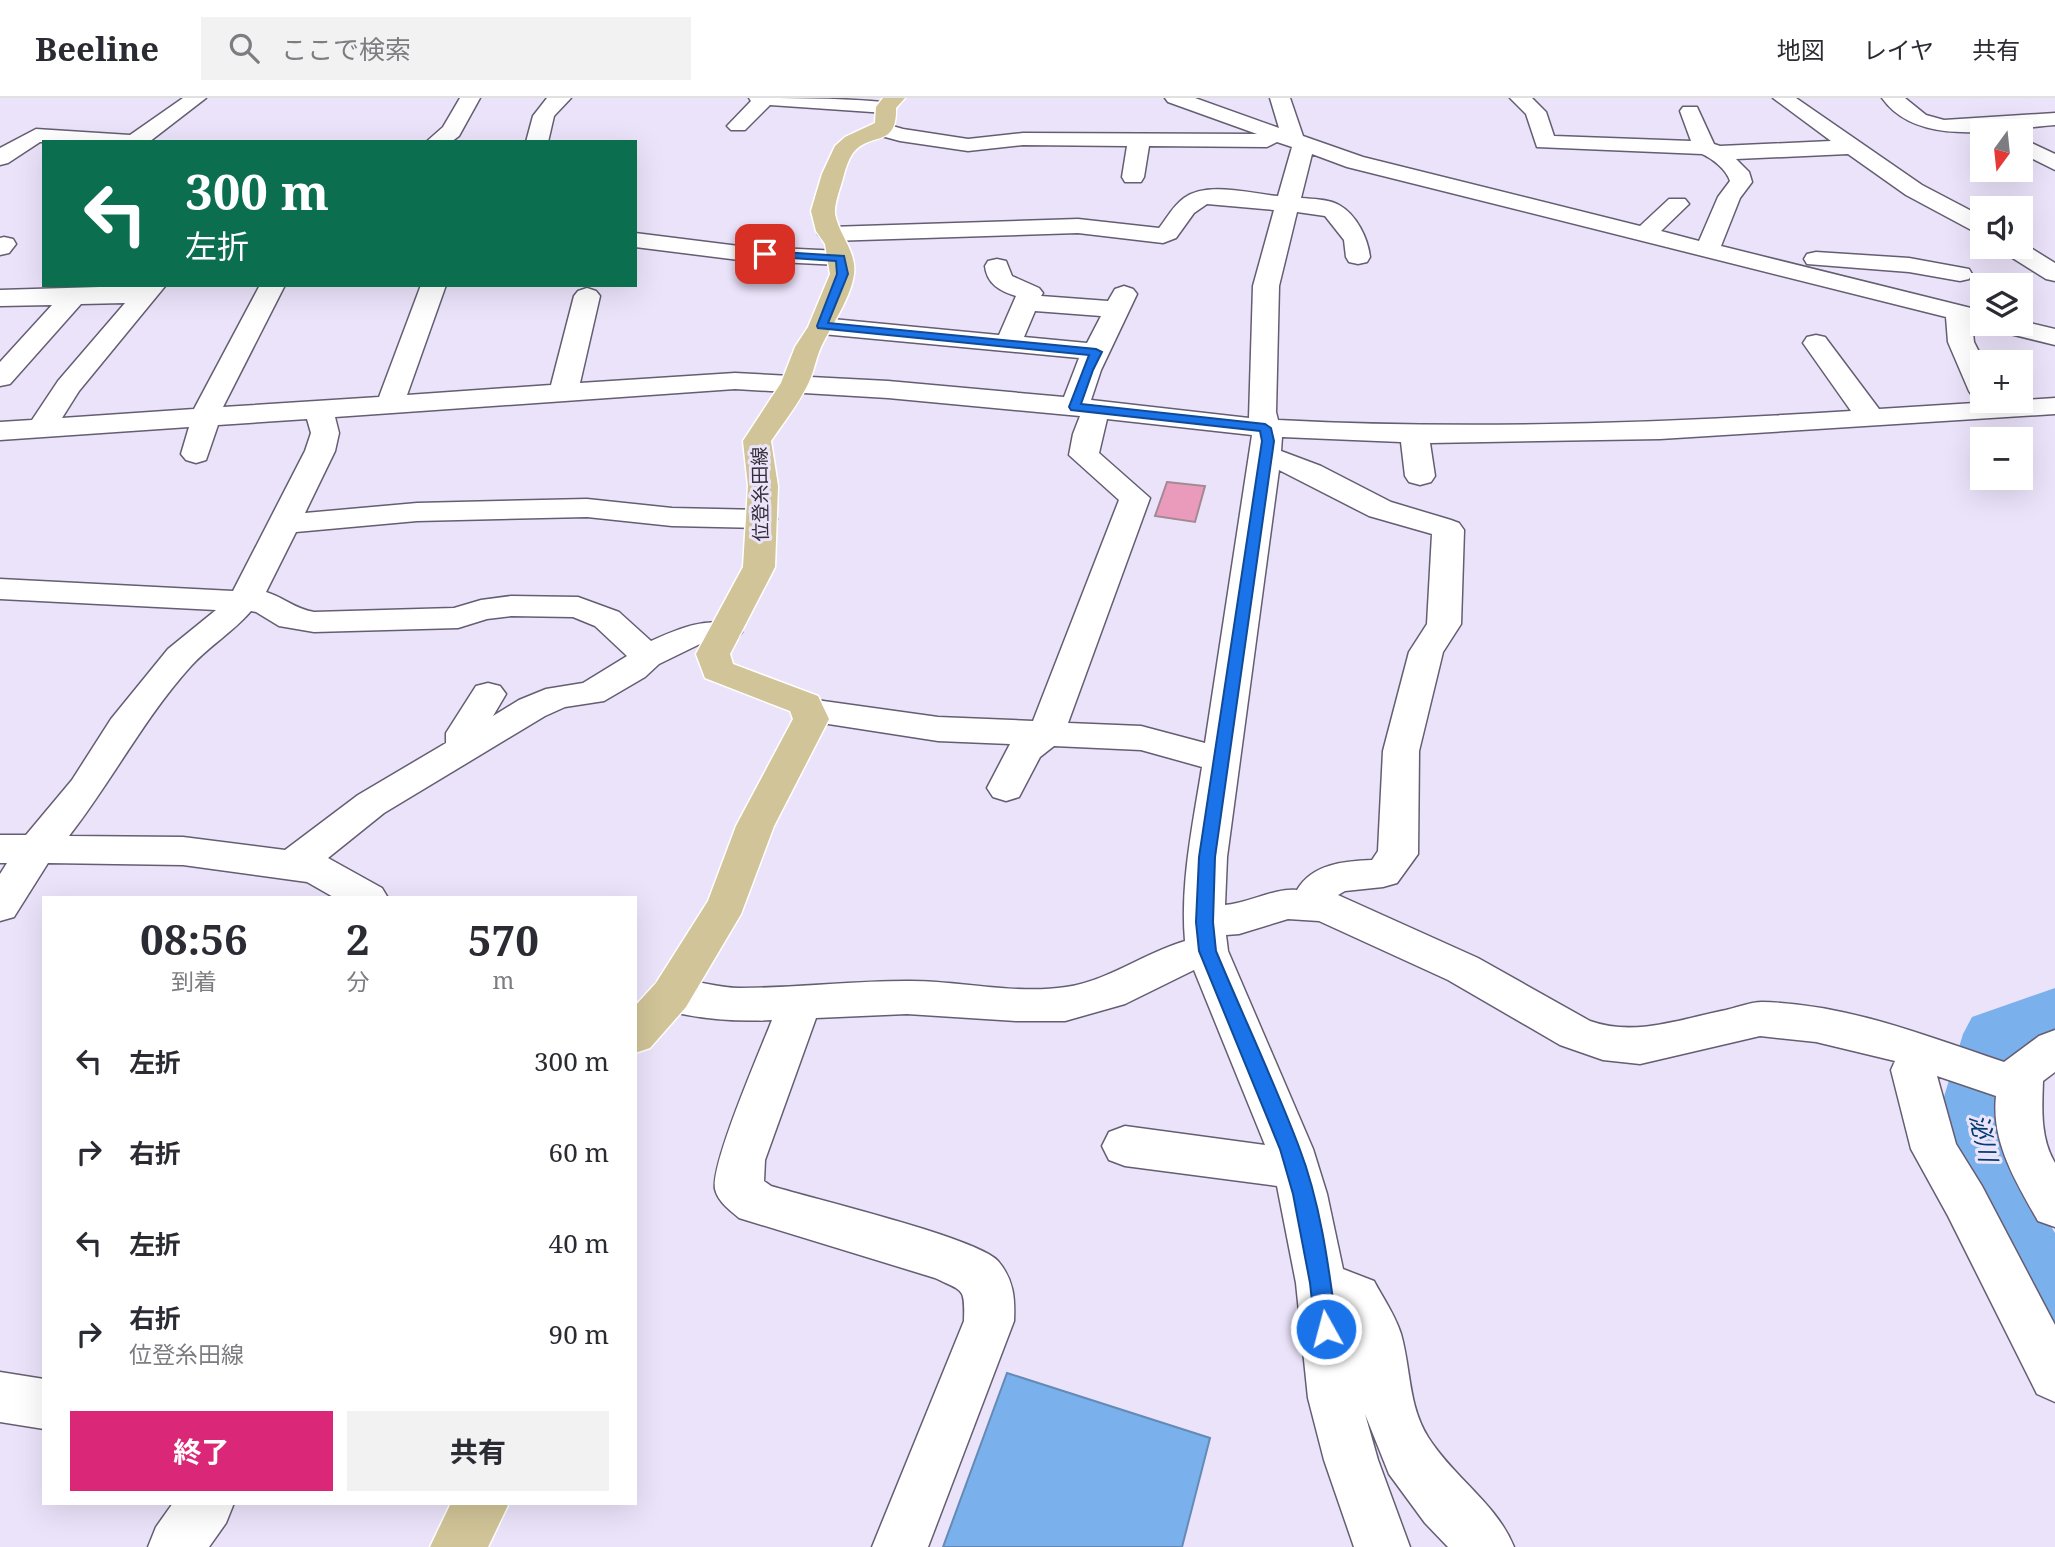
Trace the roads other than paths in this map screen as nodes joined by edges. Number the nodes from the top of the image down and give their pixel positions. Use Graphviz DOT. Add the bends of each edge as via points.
graph roads {
  1 [pos="196,98"];
  2 [pos="470,98"];
  3 [pos="561,98"];
  4 [pos="1175,98"];
  5 [pos="1280,98"];
  6 [pos="1520,98"];
  7 [pos="1783,98"];
  8 [pos="1892,98"];
  9 [pos="762,99"];
  10 [pos="2008,106"];
  11 [pos="888,111"];
  12 [pos="1690,111"];
  13 [pos="2026,119"];
  14 [pos="2055,119"];
  15 [pos="2034,121"];
  16 [pos="738,126"];
  17 [pos="1970,127"];
  18 [pos="107,140"];
  19 [pos="138,140"];
  20 [pos="440,140"];
  21 [pos="537,140"];
  22 [pos="1139,141"];
  23 [pos="1297,142"];
  24 [pos="1360,142"];
  25 [pos="848,147"];
  26 [pos="1852,147"];
  27 [pos="1711,150"];
  28 [pos="2034,151"];
  29 [pos="916,155"];
  30 [pos="0,158"];
  31 [pos="2055,163"];
  32 [pos="0,164"];
  33 [pos="24,165"];
  34 [pos="1133,177"];
  35 [pos="1677,204"];
  36 [pos="1287,205"];
  37 [pos="1970,220"];
  38 [pos="830,234"];
  39 [pos="1644,234"];
  40 [pos="637,240"];
  41 [pos="1707,250"];
  42 [pos="1358,257"];
  43 [pos="840,258"];
  44 [pos="2031,259"];
  45 [pos="1752,261"];
  46 [pos="997,266"];
  47 [pos="1960,274"];
  48 [pos="2055,274"];
  49 [pos="272,287"];
  50 [pos="433,287"];
  51 [pos="150,290"];
  52 [pos="587,296"];
  53 [pos="73,297"];
  54 [pos="0,298"];
  55 [pos="1025,303"];
  56 [pos="1970,316"];
  57 [pos="822,326"];
  58 [pos="2033,332"];
  59 [pos="2055,337"];
  60 [pos="1816,343"];
  61 [pos="1008,344"];
  62 [pos="589,348"];
  63 [pos="1096,352"];
  64 [pos="1970,362"];
  65 [pos="0,378"];
  66 [pos="795,383"];
  67 [pos="571,393"];
  68 [pos="390,404"];
  69 [pos="1970,405"];
  70 [pos="2033,405"];
  71 [pos="2055,406"];
  72 [pos="1086,408"];
  73 [pos="322,409"];
  74 [pos="208,416"];
  75 [pos="1870,417"];
  76 [pos="42,427"];
  77 [pos="0,431"];
  78 [pos="1414,433"];
  79 [pos="1265,442"];
  80 [pos="196,454"];
  81 [pos="1420,476"];
  82 [pos="762,519"];
  83 [pos="286,524"];
  84 [pos="0,589"];
  85 [pos="242,601"];
  86 [pos="725,632"];
  87 [pos="648,656"];
  88 [pos="488,694"];
  89 [pos="809,710"];
  90 [pos="1046,734"];
  91 [pos="464,748"];
  92 [pos="1222,760"];
  93 [pos="1006,788"];
  94 [pos="19,849"];
  95 [pos="293,865"];
  96 [pos="364,896"];
  97 [pos="1310,905"];
  98 [pos="0,906"];
  99 [pos="1206,936"];
  100 [pos="670,995"];
  101 [pos="797,1002"];
  102 [pos="637,1034"];
  103 [pos="2055,1048"];
  104 [pos="1931,1054"];
  105 [pos="2015,1084"];
  106 [pos="1125,1146"];
  107 [pos="1296,1169"];
  108 [pos="2055,1206"];
  109 [pos="1321,1283"];
  110 [pos="2055,1377"];
  111 [pos="0,1397"];
  112 [pos="42,1404"];
  113 [pos="204,1505"];
  114 [pos="480,1505"];
  115 [pos="176,1547"];
  116 [pos="458,1547"];
  117 [pos="900,1547"];
  118 [pos="1382,1547"];
  119 [pos="1486,1547"];
  1 -- 19 [label="street"];
  2 -- 20 [label="street" via="451,131"];
  3 -- 21 [label="street" via="547,107"];
  4 -- 23 [label="street"];
  5 -- 23 [label="street"];
  6 -- 27 [label="street" via="1536,112 1545,142"];
  7 -- 26 [label="street"];
  8 -- 17 [label="street" via="1927,123"];
  9 -- 11 [label="street"];
  9 -- 16 [label="street"];
  10 -- 13 [label="street"];
  11 -- 22 [label="street" via="900,135 968,145 1023,139 1082,151"];
  11 -- 25 [label="main road"];
  12 -- 27 [label="street"];
  14 -- 15 [label="street"];
  18 -- 30 [label="street" via="36,135"];
  22 -- 23 [label="street"];
  22 -- 34 [label="street"];
  23 -- 24 [label="street"];
  23 -- 36 [label="street"];
  23 -- 39 [label="street" via="1355,162"];
  25 -- 29 [label="street"];
  25 -- 38 [label="main road" via="833,174 823,211"];
  26 -- 27 [label="street"];
  26 -- 37 [label="street" via="1914,190"];
  27 -- 41 [label="street" via="1738,172 1741,183 1729,197"];
  28 -- 31 [label="street"];
  32 -- 33 [label="street"];
  35 -- 39 [label="street"];
  36 -- 38 [label="street" via="1200,197 1163,236 1067,226"];
  36 -- 42 [label="street" via="1333,211 1356,239"];
  36 -- 79 [label="street" via="1266,286"];
  38 -- 43 [label="main road"];
  39 -- 41 [label="street"];
  40 -- 43 [label="street" via="739,253"];
  41 -- 45 [label="street"];
  43 -- 57 [label="main road, 位登糸田線" via="842,274"];
  44 -- 48 [label="street"];
  45 -- 47 [label="street" via="1760,257 1852,261"];
  45 -- 56 [label="street"];
  46 -- 55 [label="street" via="997,276 1003,282 1030,293"];
  49 -- 74 [label="street"];
  50 -- 68 [label="street"];
  51 -- 53 [label="street"];
  51 -- 76 [label="street" via="68,387"];
  52 -- 67 [label="street" via="566,384"];
  53 -- 54 [label="street"];
  53 -- 65 [label="street"];
  55 -- 61 [label="street"];
  55 -- 63 [label="street" via="1121,302"];
  56 -- 64 [label="street" via="1961,342"];
  57 -- 61 [label="street"];
  57 -- 66 [label="main road, 位登糸田線" via="808,347"];
  58 -- 59 [label="street"];
  60 -- 75 [label="street"];
  61 -- 63 [label="street"];
  62 -- 67 [label="street"];
  63 -- 72 [label="street" via="1087,370"];
  66 -- 67 [label="street" via="735,382"];
  66 -- 72 [label="street"];
  66 -- 82 [label="main road, 位登糸田線" via="757,441"];
  67 -- 68 [label="street"];
  68 -- 73 [label="street"];
  69 -- 75 [label="street"];
  70 -- 71 [label="street"];
  72 -- 79 [label="street"];
  72 -- 90 [label="street" via="1084,455 1135,498"];
  73 -- 74 [label="street"];
  73 -- 83 [label="street" via="325,433 320,451"];
  74 -- 76 [label="street"];
  74 -- 80 [label="street"];
  75 -- 78 [label="street" via="1606,433"];
  76 -- 77 [label="street"];
  78 -- 79 [label="street"];
  78 -- 81 [label="street"];
  79 -- 92 [label="street"];
  79 -- 97 [label="street" via="1289,462 1382,510 1448,530 1444,624 1426,652 1401,751 1398,854 1383,873 1333,877 1314,891"];
  82 -- 83 [label="street" via="672,517 587,508 417,512"];
  82 -- 86 [label="main road, 位登糸田線" via="759,566"];
  83 -- 85 [label="street"];
  84 -- 85 [label="street"];
  85 -- 87 [label="street" via="264,602 291,620 314,622 458,618 511,606 578,607 607,619"];
  85 -- 94 [label="street" via="180,657 124,727 85,789"];
  86 -- 87 [label="street" via="696,633"];
  86 -- 89 [label="main road, 位登糸田線" via="713,654 717,670 805,704"];
  87 -- 91 [label="street" via="592,693 559,697 532,708"];
  88 -- 91 [label="street" via="464,733"];
  89 -- 90 [label="street" via="938,729"];
  89 -- 100 [label="main road" via="811,719 755,826 727,904"];
  90 -- 92 [label="street" via="1141,738"];
  90 -- 93 [label="street" via="1025,750"];
  91 -- 95 [label="street" via="371,804"];
  92 -- 99 [label="street" via="1207,857"];
  94 -- 95 [label="street" via="183,851"];
  94 -- 98 [label="street"];
  95 -- 96 [label="street" via="316,869"];
  97 -- 99 [label="street" via="1287,904 1239,919"];
  97 -- 104 [label="street" via="1325,906 1463,970 1575,1033 1602,1043 1640,1046 1760,1019 1866,1035"];
  99 -- 101 [label="street" via="1179,959 1110,992 1065,1004 907,997"];
  99 -- 107 [label="street"];
  100 -- 101 [label="street" via="737,1005"];
  100 -- 102 [label="main road"];
  101 -- 117 [label="street" via="742,1160 739,1189 756,1203 946,1259 979,1275 990,1292 989,1321"];
  103 -- 105 [label="street" via="2021,1072"];
  104 -- 105 [label="street"];
  104 -- 110 [label="street" via="1913,1070 1934,1149"];
  105 -- 108 [label="street" via="2028,1160"];
  106 -- 107 [label="street"];
  107 -- 109 [label="street"];
  109 -- 118 [label="street" via="1334,1398"];
  109 -- 119 [label="street" via="1356,1297 1374,1334 1384,1395 1408,1455"];
  111 -- 112 [label="street"];
  113 -- 115 [label="street"];
  114 -- 116 [label="main road"];
}
